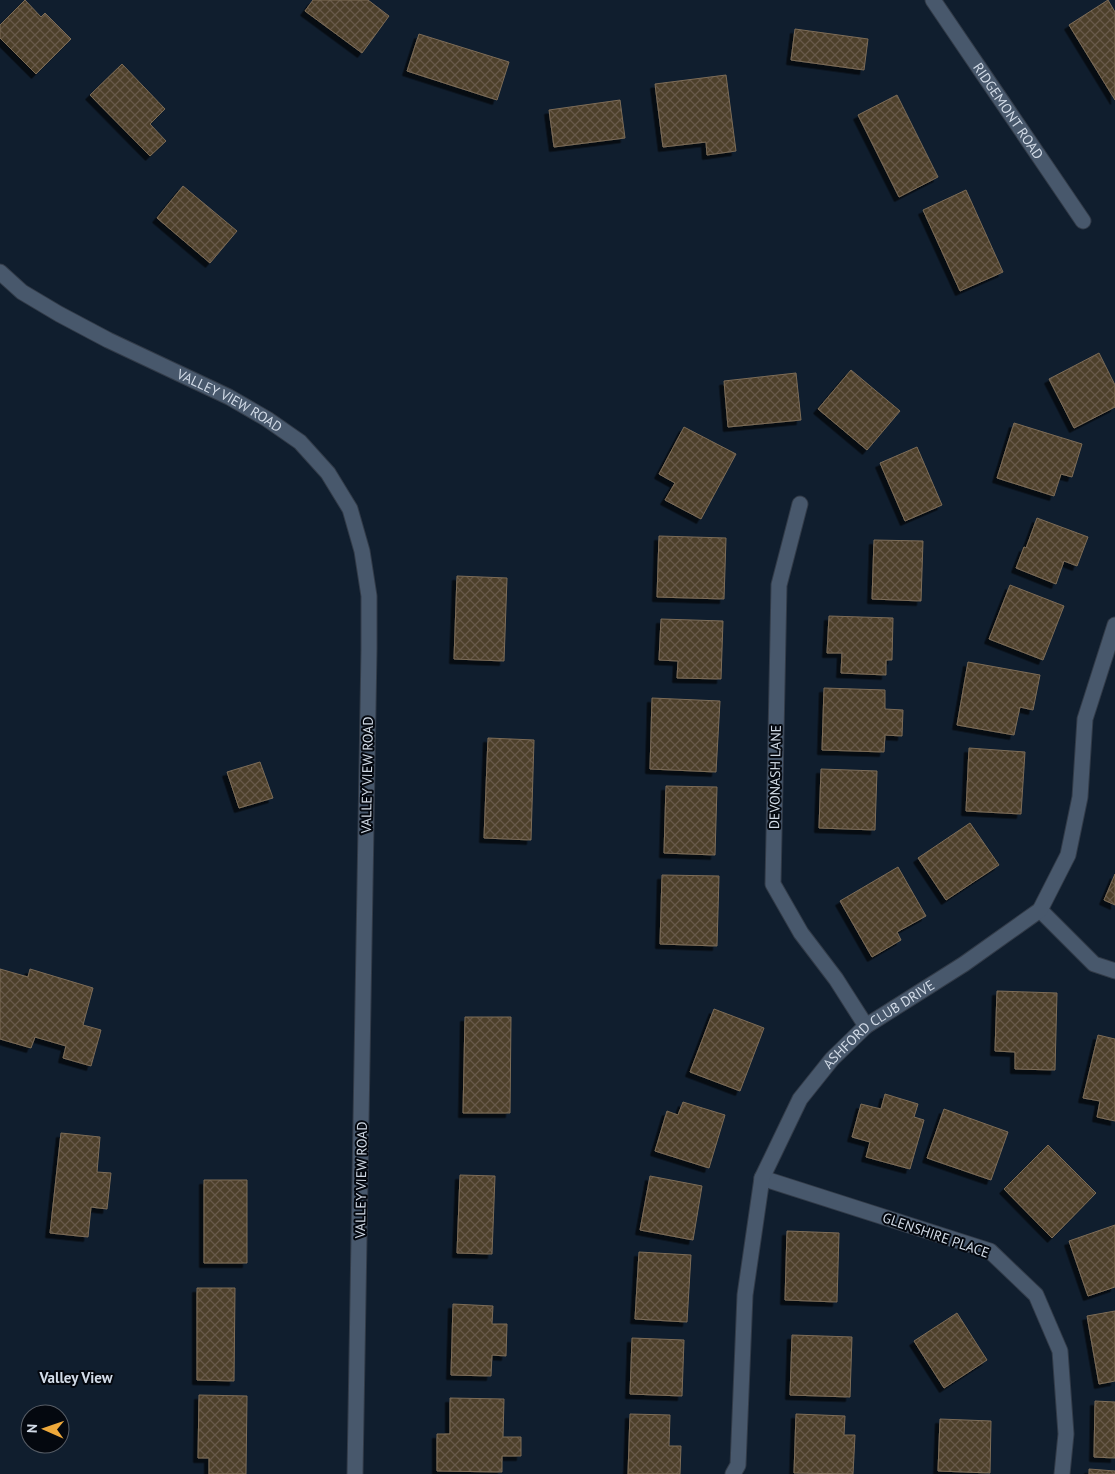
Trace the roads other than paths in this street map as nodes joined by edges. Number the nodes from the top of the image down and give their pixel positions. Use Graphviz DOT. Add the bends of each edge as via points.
graph roads {
  1 [pos="933,0"];
  2 [pos="1083,221"];
  3 [pos="0,272"];
  4 [pos="800,504"];
  5 [pos="1115,625"];
  6 [pos="1040,910"];
  7 [pos="1115,971"];
  8 [pos="866,1026"];
  9 [pos="762,1178"];
  10 [pos="354,1474"];
  11 [pos="733,1474"];
  12 [pos="1062,1474"];
  1 -- 2 [label="street, RIDGEMONT ROAD"];
  3 -- 10 [label="street, VALLEY VIEW ROAD" via="22,292 59,314 229,397 300,442 328,473 350,509 360,543 369,596 370,649"];
  4 -- 8 [label="street, DEVONASH LANE" via="779,585 773,884 801,933"];
  5 -- 6 [label="street, ASHFORD CLUB DRIVE" via="1084,719 1080,797 1068,854"];
  6 -- 7 [label="street" via="1094,964"];
  6 -- 8 [label="street, ASHFORD CLUB DRIVE" via="964,964"];
  8 -- 9 [label="street, ASHFORD CLUB DRIVE" via="832,1059 800,1099"];
  9 -- 11 [label="street, ASHFORD CLUB DRIVE" via="745,1295 738,1465"];
  9 -- 12 [label="street, GLENSHIRE PLACE" via="990,1251 1036,1295 1060,1351 1066,1434"];
}
